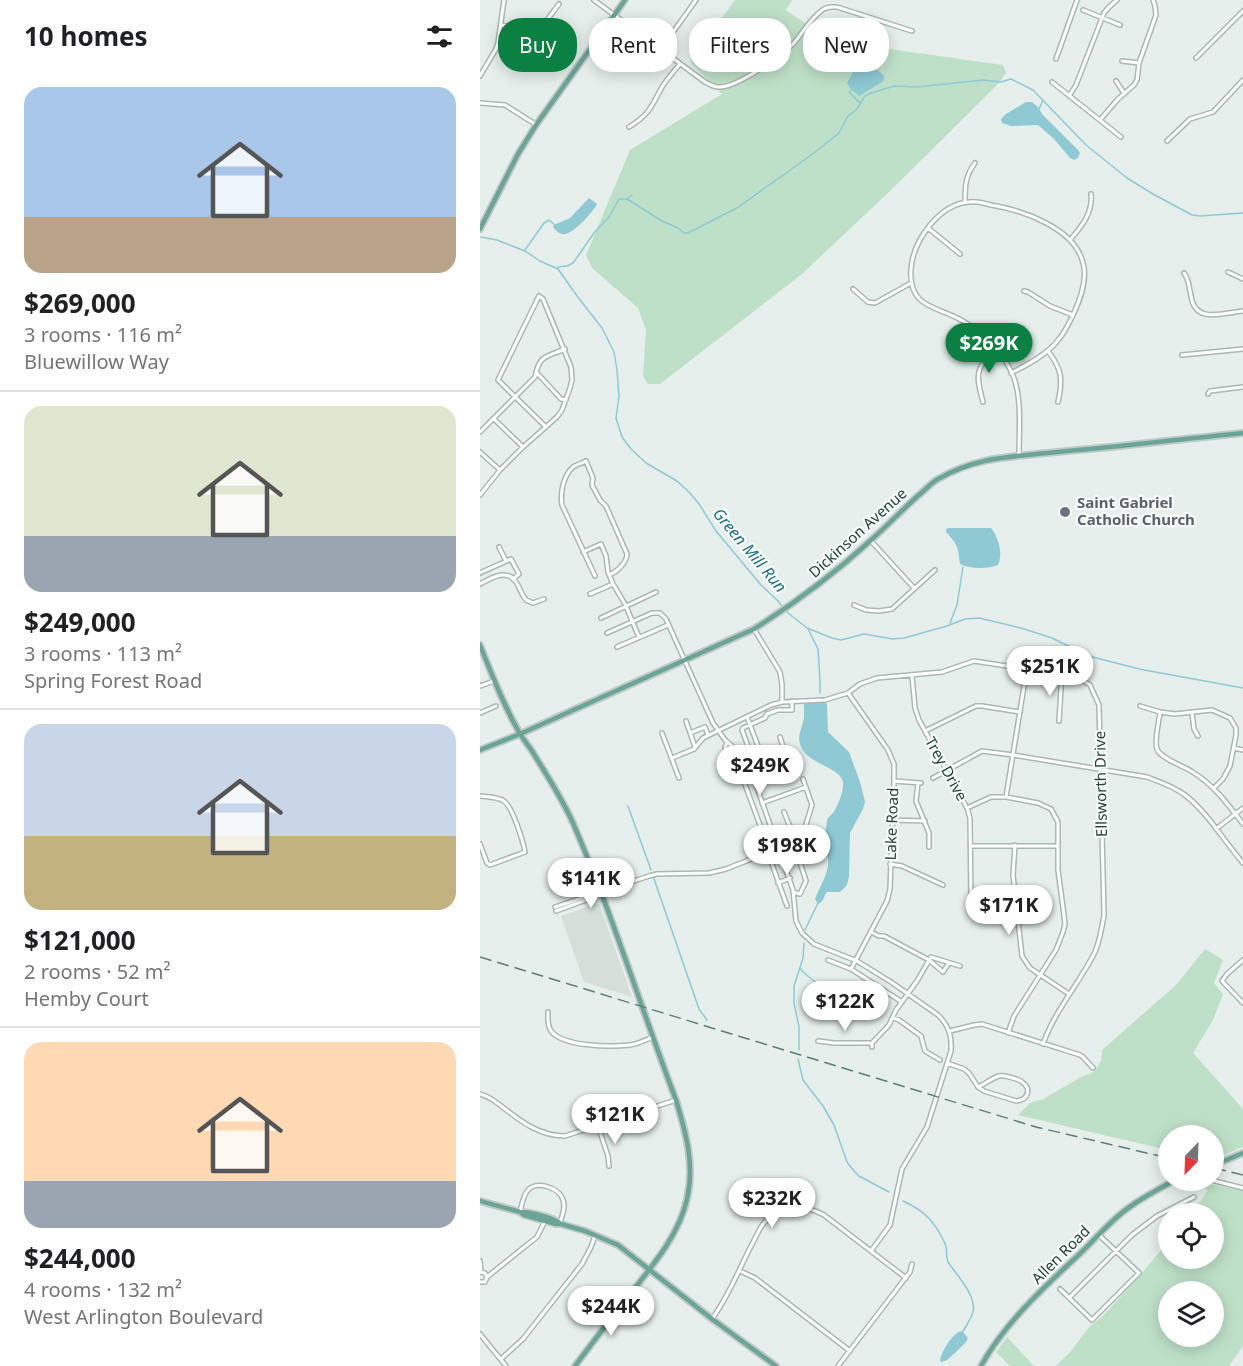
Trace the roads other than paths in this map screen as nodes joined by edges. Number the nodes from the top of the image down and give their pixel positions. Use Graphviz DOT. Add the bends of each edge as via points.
graph roads {
  1 [pos="504,0"];
  2 [pos="594,0"];
  3 [pos="626,0"];
  4 [pos="696,0"];
  5 [pos="1118,0"];
  6 [pos="1153,0"];
  7 [pos="559,4"];
  8 [pos="1083,10"];
  9 [pos="1243,10"];
  10 [pos="1072,13"];
  11 [pos="614,15"];
  12 [pos="502,18"];
  13 [pos="548,18"];
  14 [pos="618,18"];
  15 [pos="1102,18"];
  16 [pos="1120,24"];
  17 [pos="677,27"];
  18 [pos="912,31"];
  19 [pos="498,40"];
  20 [pos="1196,58"];
  21 [pos="1056,59"];
  22 [pos="677,61"];
  23 [pos="1122,61"];
  24 [pos="680,63"];
  25 [pos="1139,63"];
  26 [pos="480,76"];
  27 [pos="1243,80"];
  28 [pos="1116,81"];
  29 [pos="1052,82"];
  30 [pos="1124,93"];
  31 [pos="1069,96"];
  32 [pos="480,103"];
  33 [pos="1100,120"];
  34 [pos="536,124"];
  35 [pos="629,127"];
  36 [pos="1121,137"];
  37 [pos="1167,141"];
  38 [pos="975,163"];
  39 [pos="1091,194"];
  40 [pos="966,202"];
  41 [pos="928,228"];
  42 [pos="480,229"];
  43 [pos="1070,240"];
  44 [pos="960,254"];
  45 [pos="1228,272"];
  46 [pos="1184,273"];
  47 [pos="1243,279"];
  48 [pos="911,283"];
  49 [pos="853,289"];
  50 [pos="1024,291"];
  51 [pos="1243,311"];
  52 [pos="1073,315"];
  53 [pos="995,347"];
  54 [pos="565,349"];
  55 [pos="1243,349"];
  56 [pos="1048,351"];
  57 [pos="1182,355"];
  58 [pos="536,371"];
  59 [pos="1011,373"];
  60 [pos="1243,387"];
  61 [pos="1208,394"];
  62 [pos="515,397"];
  63 [pos="566,400"];
  64 [pos="982,402"];
  65 [pos="1058,402"];
  66 [pos="494,419"];
  67 [pos="546,427"];
  68 [pos="480,432"];
  69 [pos="1243,433"];
  70 [pos="523,447"];
  71 [pos="480,452"];
  72 [pos="1019,455"];
  73 [pos="500,470"];
  74 [pos="480,495"];
  75 [pos="870,541"];
  76 [pos="499,547"];
  77 [pos="583,552"];
  78 [pos="506,561"];
  79 [pos="490,569"];
  80 [pos="935,570"];
  81 [pos="480,573"];
  82 [pos="609,575"];
  83 [pos="494,576"];
  84 [pos="595,576"];
  85 [pos="513,579"];
  86 [pos="480,584"];
  87 [pos="613,584"];
  88 [pos="914,588"];
  89 [pos="656,592"];
  90 [pos="590,594"];
  91 [pos="544,599"];
  92 [pos="854,605"];
  93 [pos="626,607"];
  94 [pos="601,618"];
  95 [pos="633,621"];
  96 [pos="669,624"];
  97 [pos="754,629"];
  98 [pos="607,633"];
  99 [pos="639,637"];
  100 [pos="480,645"];
  101 [pos="617,646"];
  102 [pos="686,660"];
  103 [pos="1027,668"];
  104 [pos="1062,673"];
  105 [pos="912,676"];
  106 [pos="494,681"];
  107 [pos="480,686"];
  108 [pos="848,693"];
  109 [pos="792,701"];
  110 [pos="782,702"];
  111 [pos="496,706"];
  112 [pos="1140,706"];
  113 [pos="765,708"];
  114 [pos="1020,711"];
  115 [pos="1160,712"];
  116 [pos="480,713"];
  117 [pos="1192,713"];
  118 [pos="767,714"];
  119 [pos="747,717"];
  120 [pos="686,721"];
  121 [pos="1059,721"];
  122 [pos="750,724"];
  123 [pos="718,730"];
  124 [pos="925,731"];
  125 [pos="662,733"];
  126 [pos="690,733"];
  127 [pos="520,734"];
  128 [pos="708,735"];
  129 [pos="1198,736"];
  130 [pos="780,737"];
  131 [pos="727,742"];
  132 [pos="695,747"];
  133 [pos="1234,748"];
  134 [pos="480,750"];
  135 [pos="1243,750"];
  136 [pos="1013,754"];
  137 [pos="672,758"];
  138 [pos="766,767"];
  139 [pos="1101,768"];
  140 [pos="758,770"];
  141 [pos="946,771"];
  142 [pos="751,772"];
  143 [pos="679,778"];
  144 [pos="933,778"];
  145 [pos="803,779"];
  146 [pos="894,781"];
  147 [pos="806,787"];
  148 [pos="1214,788"];
  149 [pos="758,792"];
  150 [pos="748,795"];
  151 [pos="480,796"];
  152 [pos="1006,797"];
  153 [pos="762,803"];
  154 [pos="967,808"];
  155 [pos="1243,808"];
  156 [pos="784,812"];
  157 [pos="1235,814"];
  158 [pos="892,820"];
  159 [pos="925,821"];
  160 [pos="1243,824"];
  161 [pos="1216,829"];
  162 [pos="804,832"];
  163 [pos="480,844"];
  164 [pos="1015,845"];
  165 [pos="971,846"];
  166 [pos="1058,846"];
  167 [pos="929,847"];
  168 [pos="779,848"];
  169 [pos="769,853"];
  170 [pos="1243,863"];
  171 [pos="891,864"];
  172 [pos="790,878"];
  173 [pos="778,883"];
  174 [pos="943,885"];
  175 [pos="793,892"];
  176 [pos="601,893"];
  177 [pos="971,900"];
  178 [pos="787,906"];
  179 [pos="556,909"];
  180 [pos="871,932"];
  181 [pos="828,960"];
  182 [pos="929,960"];
  183 [pos="1243,960"];
  184 [pos="856,961"];
  185 [pos="949,963"];
  186 [pos="960,966"];
  187 [pos="851,969"];
  188 [pos="1040,975"];
  189 [pos="908,994"];
  190 [pos="1069,994"];
  191 [pos="902,1002"];
  192 [pos="1243,1003"];
  193 [pos="548,1012"];
  194 [pos="893,1018"];
  195 [pos="950,1032"];
  196 [pos="1008,1033"];
  197 [pos="653,1037"];
  198 [pos="818,1041"];
  199 [pos="1043,1044"];
  200 [pos="940,1060"];
  201 [pos="947,1063"];
  202 [pos="1093,1068"];
  203 [pos="978,1088"];
  204 [pos="480,1094"];
  205 [pos="676,1100"];
  206 [pos="598,1126"];
  207 [pos="1243,1153"];
  208 [pos="1224,1161"];
  209 [pos="609,1166"];
  210 [pos="1224,1183"];
  211 [pos="1243,1188"];
  212 [pos="1158,1190"];
  213 [pos="775,1191"];
  214 [pos="1194,1197"];
  215 [pos="480,1201"];
  216 [pos="782,1210"];
  217 [pos="520,1212"];
  218 [pos="545,1221"];
  219 [pos="561,1224"];
  220 [pos="596,1234"];
  221 [pos="1098,1234"];
  222 [pos="871,1251"];
  223 [pos="1116,1251"];
  224 [pos="480,1261"];
  225 [pos="912,1264"];
  226 [pos="650,1269"];
  227 [pos="739,1270"];
  228 [pos="481,1272"];
  229 [pos="487,1277"];
  230 [pos="906,1278"];
  231 [pos="480,1282"];
  232 [pos="1060,1289"];
  233 [pos="1069,1298"];
  234 [pos="712,1319"];
  235 [pos="480,1334"];
  236 [pos="850,1351"];
  237 [pos="501,1359"];
  238 [pos="506,1366"];
  239 [pos="575,1366"];
  240 [pos="776,1366"];
  241 [pos="838,1366"];
  242 [pos="981,1366"];
  1 -- 12 [label="street"];
  2 -- 11 [label="street"];
  3 -- 11 [label="main road"];
  4 -- 17 [label="street"];
  5 -- 15 [label="street"];
  6 -- 25 [label="street" via="1156,15"];
  7 -- 13 [label="street"];
  8 -- 10 [label="street"];
  8 -- 10 [label="street" via="1077,0"];
  8 -- 15 [label="street"];
  9 -- 20 [label="street"];
  10 -- 21 [label="street"];
  11 -- 14 [label="street"];
  11 -- 34 [label="main road"];
  15 -- 16 [label="street"];
  15 -- 31 [label="street"];
  18 -- 24 [label="street" via="831,7 821,11 780,55 724,87 710,84"];
  19 -- 26 [label="street"];
  22 -- 24 [label="street"];
  23 -- 25 [label="street"];
  24 -- 35 [label="street" via="649,112"];
  25 -- 30 [label="street" via="1137,80"];
  27 -- 37 [label="street" via="1213,112 1190,119"];
  28 -- 30 [label="street"];
  29 -- 31 [label="street"];
  30 -- 33 [label="street"];
  31 -- 33 [label="street"];
  32 -- 34 [label="street" via="505,105"];
  33 -- 36 [label="street"];
  34 -- 42 [label="main road"];
  38 -- 40 [label="street" via="965,187"];
  39 -- 43 [label="street" via="1085,222"];
  40 -- 41 [label="street" via="948,208"];
  40 -- 43 [label="street" via="1018,211"];
  41 -- 44 [label="street"];
  41 -- 48 [label="street" via="914,252"];
  43 -- 52 [label="street" via="1084,265 1083,288"];
  45 -- 47 [label="street"];
  46 -- 51 [label="street" via="1196,310 1207,315"];
  48 -- 49 [label="street" via="875,303"];
  48 -- 53 [label="street" via="913,292 925,304 963,321"];
  50 -- 52 [label="street"];
  52 -- 56 [label="street"];
  53 -- 59 [label="street"];
  53 -- 64 [label="street" via="978,372"];
  54 -- 58 [label="street" via="541,359"];
  54 -- 62 [label="street" via="539,296 498,380"];
  54 -- 63 [label="street" via="572,380"];
  55 -- 57 [label="street"];
  56 -- 59 [label="street"];
  56 -- 65 [label="street" via="1061,375"];
  58 -- 62 [label="street"];
  58 -- 63 [label="street"];
  59 -- 72 [label="street" via="1017,390"];
  60 -- 61 [label="street"];
  62 -- 66 [label="street"];
  62 -- 67 [label="street"];
  63 -- 67 [label="street"];
  66 -- 68 [label="street"];
  66 -- 70 [label="street"];
  67 -- 70 [label="street"];
  69 -- 72 [label="main road, Dickinson Avenue"];
  70 -- 73 [label="street"];
  71 -- 73 [label="street"];
  72 -- 75 [label="main road, Dickinson Avenue" via="984,460 936,480"];
  73 -- 74 [label="street"];
  75 -- 88 [label="street"];
  75 -- 97 [label="main road, Dickinson Avenue" via="787,609"];
  76 -- 78 [label="street"];
  77 -- 82 [label="street" via="601,544"];
  77 -- 82 [label="street" via="561,500 563,482 572,468 586,460 592,485 627,554"];
  77 -- 84 [label="street"];
  78 -- 79 [label="street"];
  78 -- 85 [label="street" via="511,559 519,574"];
  79 -- 81 [label="street"];
  79 -- 83 [label="street"];
  80 -- 88 [label="street"];
  82 -- 87 [label="street"];
  83 -- 85 [label="street"];
  83 -- 86 [label="street"];
  85 -- 91 [label="street" via="526,600 533,603"];
  87 -- 90 [label="street"];
  87 -- 93 [label="street"];
  88 -- 92 [label="street" via="892,609 866,610"];
  89 -- 93 [label="street"];
  93 -- 94 [label="street"];
  93 -- 95 [label="street"];
  95 -- 96 [label="street" via="660,613"];
  95 -- 98 [label="street"];
  95 -- 99 [label="street"];
  96 -- 99 [label="street"];
  96 -- 102 [label="street"];
  97 -- 102 [label="main road, Dickinson Avenue"];
  97 -- 110 [label="street" via="780,672"];
  99 -- 101 [label="street"];
  100 -- 106 [label="main road"];
  102 -- 123 [label="street"];
  102 -- 127 [label="main road, Dickinson Avenue"];
  103 -- 104 [label="street, Ellsworth Drive"];
  103 -- 105 [label="street, Ellsworth Drive" via="974,661 942,672"];
  103 -- 114 [label="street"];
  104 -- 121 [label="street"];
  104 -- 139 [label="street, Ellsworth Drive" via="1078,676 1095,694 1099,705"];
  105 -- 108 [label="street, Ellsworth Drive" via="877,678"];
  105 -- 124 [label="street, Trey Drive" via="915,708"];
  106 -- 107 [label="street"];
  106 -- 127 [label="main road"];
  108 -- 109 [label="street, Ellsworth Drive" via="825,700"];
  108 -- 146 [label="street, Lake Road" via="888,750 894,764"];
  109 -- 110 [label="street, Ellsworth Drive"];
  109 -- 118 [label="street" via="792,710"];
  110 -- 113 [label="street, Ellsworth Drive"];
  111 -- 116 [label="street"];
  112 -- 115 [label="street"];
  113 -- 118 [label="street"];
  113 -- 119 [label="street, Ellsworth Drive"];
  114 -- 124 [label="street" via="976,706"];
  114 -- 136 [label="street"];
  115 -- 117 [label="street"];
  115 -- 148 [label="street" via="1156,743 1159,753"];
  117 -- 129 [label="street"];
  117 -- 133 [label="street" via="1212,710 1230,718 1236,729"];
  118 -- 122 [label="street"];
  119 -- 122 [label="street"];
  119 -- 123 [label="street, Ellsworth Drive"];
  120 -- 126 [label="street"];
  122 -- 138 [label="street"];
  122 -- 140 [label="street" via="742,730"];
  123 -- 128 [label="street, Ellsworth Drive"];
  123 -- 131 [label="street"];
  124 -- 141 [label="street, Trey Drive"];
  125 -- 137 [label="street"];
  126 -- 128 [label="street" via="705,727"];
  126 -- 132 [label="street"];
  127 -- 134 [label="main road, Dickinson Avenue"];
  127 -- 176 [label="main road" via="571,819"];
  128 -- 132 [label="street, Ellsworth Drive"];
  130 -- 138 [label="street" via="787,759"];
  131 -- 142 [label="street" via="748,762"];
  131 -- 150 [label="street" via="731,765 740,771"];
  132 -- 137 [label="street, Ellsworth Drive"];
  133 -- 135 [label="street"];
  133 -- 148 [label="street" via="1228,773"];
  136 -- 139 [label="street"];
  136 -- 141 [label="street" via="982,751"];
  136 -- 152 [label="street"];
  137 -- 143 [label="street"];
  138 -- 140 [label="street"];
  139 -- 161 [label="street" via="1166,784 1185,795"];
  139 -- 190 [label="street, Ellsworth Drive" via="1102,931 1095,952"];
  140 -- 142 [label="street"];
  141 -- 144 [label="street"];
  141 -- 154 [label="street, Trey Drive"];
  142 -- 149 [label="street"];
  145 -- 147 [label="street"];
  146 -- 158 [label="street, Lake Road"];
  146 -- 159 [label="street" via="920,783 916,801"];
  147 -- 153 [label="street"];
  147 -- 162 [label="street" via="812,808"];
  148 -- 157 [label="street"];
  149 -- 150 [label="street"];
  149 -- 153 [label="street"];
  150 -- 169 [label="street"];
  151 -- 163 [label="street" via="508,804 525,852 488,865"];
  152 -- 154 [label="street" via="991,797"];
  152 -- 166 [label="street" via="1051,809 1058,822"];
  153 -- 168 [label="street"];
  154 -- 165 [label="street, Trey Drive"];
  155 -- 157 [label="street"];
  156 -- 162 [label="street" via="790,827"];
  157 -- 160 [label="street"];
  157 -- 161 [label="street"];
  158 -- 159 [label="street"];
  158 -- 171 [label="street, Lake Road"];
  159 -- 167 [label="street"];
  161 -- 170 [label="street"];
  162 -- 175 [label="street" via="797,855 806,881 800,894"];
  164 -- 165 [label="street"];
  164 -- 166 [label="street"];
  164 -- 188 [label="street" via="1013,875 1020,948 1029,968"];
  165 -- 177 [label="street, Trey Drive"];
  166 -- 188 [label="street" via="1065,924"];
  168 -- 169 [label="street"];
  168 -- 172 [label="street"];
  169 -- 173 [label="street"];
  169 -- 176 [label="street" via="726,869 657,874"];
  171 -- 174 [label="street"];
  171 -- 180 [label="street, Lake Road" via="887,901"];
  172 -- 173 [label="street"];
  172 -- 175 [label="street"];
  173 -- 178 [label="street"];
  175 -- 184 [label="street" via="796,921 802,933 814,944"];
  176 -- 179 [label="street"];
  176 -- 197 [label="main road"];
  180 -- 182 [label="street"];
  180 -- 184 [label="street, Lake Road"];
  181 -- 187 [label="street"];
  182 -- 185 [label="street" via="931,957"];
  182 -- 185 [label="street" via="943,972"];
  182 -- 189 [label="street"];
  183 -- 192 [label="street" via="1222,981"];
  184 -- 187 [label="street, Lake Road"];
  184 -- 189 [label="street"];
  185 -- 186 [label="street"];
  187 -- 191 [label="street"];
  188 -- 190 [label="street"];
  188 -- 196 [label="street"];
  189 -- 191 [label="street"];
  189 -- 195 [label="street" via="945,1022"];
  190 -- 199 [label="street, Ellsworth Drive"];
  191 -- 194 [label="street"];
  193 -- 197 [label="street" via="552,1032 582,1044 630,1045"];
  194 -- 198 [label="street" via="872,1045"];
  194 -- 200 [label="street" via="921,1036 926,1051"];
  195 -- 196 [label="street" via="982,1024"];
  195 -- 201 [label="street"];
  196 -- 199 [label="street"];
  197 -- 205 [label="main road"];
  199 -- 202 [label="street" via="1080,1055"];
  201 -- 203 [label="street" via="969,1072"];
  201 -- 222 [label="street" via="927,1127 902,1169 890,1225"];
  203 -- 203 [label="street" via="1016,1101 1028,1093 1020,1080 1003,1075"];
  204 -- 206 [label="street" via="490,1097 534,1130 556,1136"];
  205 -- 206 [label="street"];
  205 -- 226 [label="main road" via="689,1149 689,1191 676,1229"];
  206 -- 209 [label="street"];
  207 -- 208 [label="main road"];
  210 -- 211 [label="street"];
  212 -- 221 [label="main road, Allen Road"];
  213 -- 216 [label="street"];
  214 -- 223 [label="street" via="1157,1216"];
  215 -- 217 [label="main road"];
  216 -- 222 [label="street" via="815,1210"];
  216 -- 227 [label="street" via="765,1222"];
  217 -- 218 [label="main road"];
  217 -- 219 [label="main road"];
  217 -- 219 [label="street" via="527,1190 545,1186 556,1190 563,1199"];
  218 -- 219 [label="main road"];
  218 -- 229 [label="street" via="537,1237"];
  219 -- 220 [label="main road"];
  220 -- 226 [label="main road"];
  220 -- 237 [label="street" via="582,1264 523,1339"];
  221 -- 223 [label="street"];
  221 -- 242 [label="main road, Allen Road" via="1005,1330"];
  222 -- 230 [label="street"];
  223 -- 233 [label="street"];
  223 -- 233 [label="street" via="1139,1273 1092,1320"];
  224 -- 228 [label="street"];
  225 -- 230 [label="street"];
  226 -- 234 [label="main road"];
  226 -- 239 [label="main road"];
  227 -- 234 [label="street"];
  227 -- 236 [label="street"];
  228 -- 229 [label="street"];
  229 -- 231 [label="street"];
  230 -- 236 [label="street"];
  232 -- 233 [label="street"];
  234 -- 240 [label="main road"];
  235 -- 237 [label="street"];
  236 -- 241 [label="street"];
  237 -- 238 [label="street"];
}
